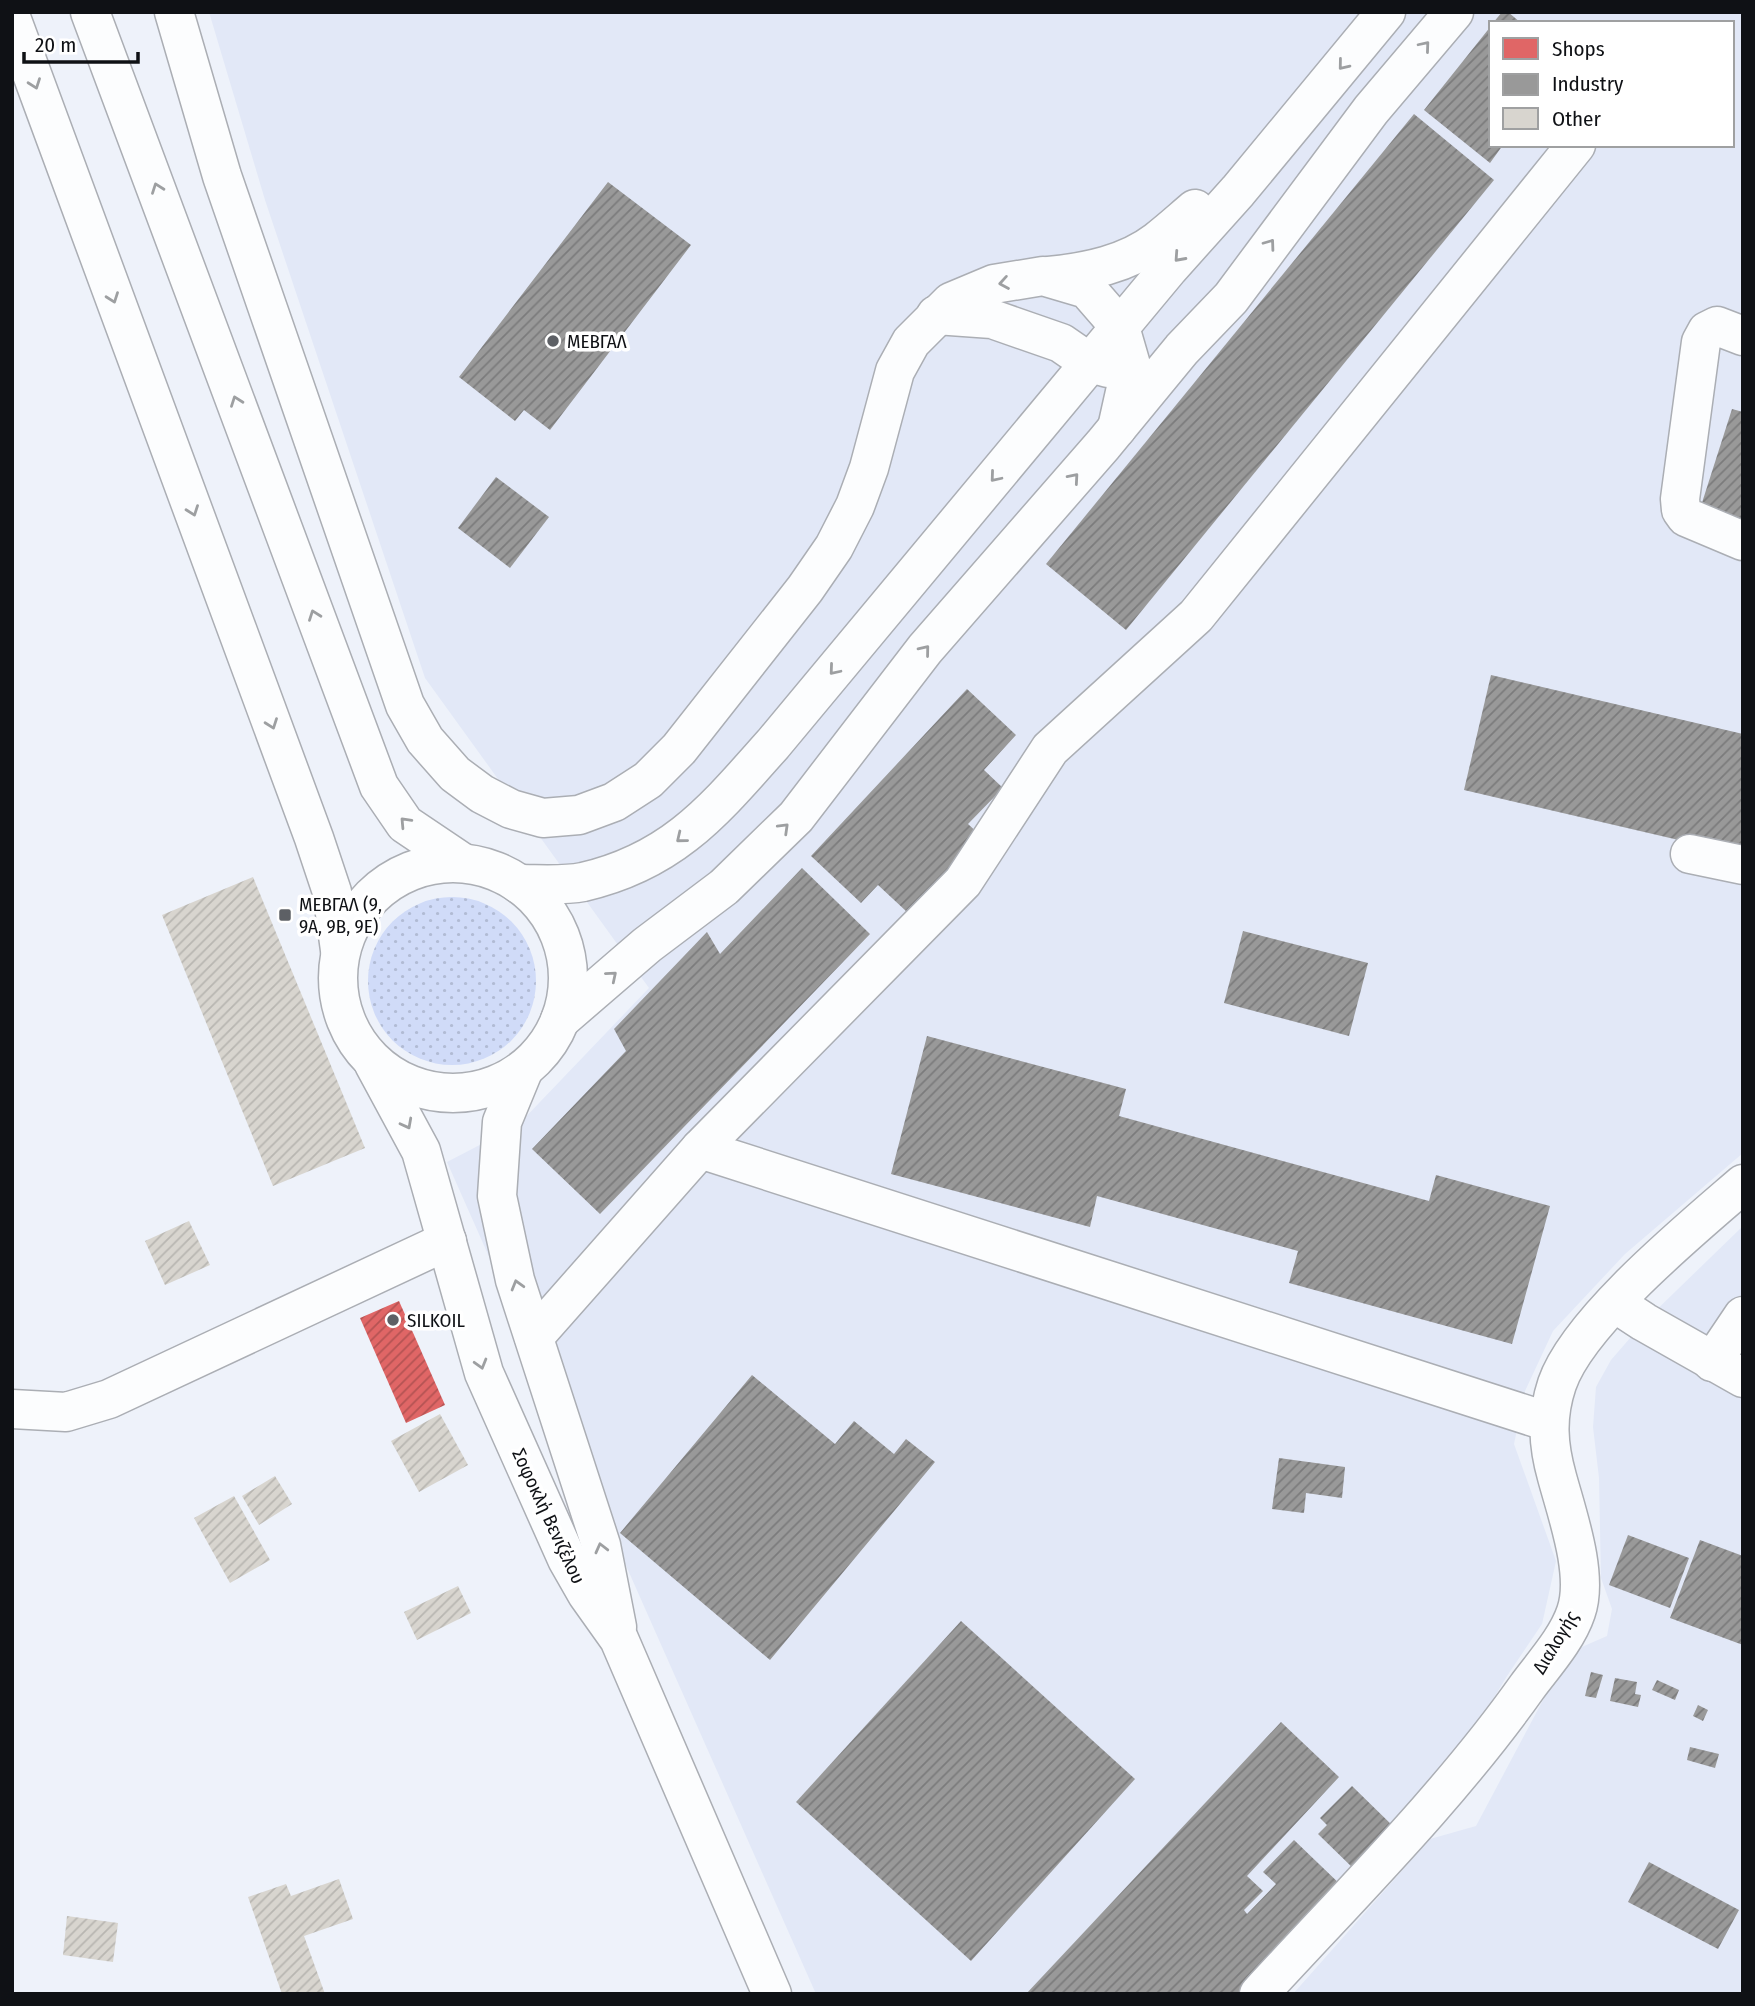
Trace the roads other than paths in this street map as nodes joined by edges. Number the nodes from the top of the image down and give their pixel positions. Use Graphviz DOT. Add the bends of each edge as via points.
graph roads {
  1 [pos="90,12"];
  2 [pos="103,12"];
  3 [pos="174,12"];
  4 [pos="1386,12"];
  5 [pos="1454,12"];
  6 [pos="12,20"];
  7 [pos="112,69"];
  8 [pos="1574,147"];
  9 [pos="1260,165"];
  10 [pos="1043,276"];
  11 [pos="936,315"];
  12 [pos="1120,327"];
  13 [pos="1034,332"];
  14 [pos="1743,336"];
  15 [pos="1175,359"];
  16 [pos="1090,363"];
  17 [pos="1131,365"];
  18 [pos="1039,424"];
  19 [pos="1117,428"];
  20 [pos="1743,541"];
  21 [pos="1690,854"];
  22 [pos="460,861"];
  23 [pos="1743,865"];
  24 [pos="519,884"];
  25 [pos="340,950"];
  26 [pos="560,1020"];
  27 [pos="374,1064"];
  28 [pos="523,1071"];
  29 [pos="701,1149"];
  30 [pos="1743,1184"];
  31 [pos="447,1241"];
  32 [pos="1615,1303"];
  33 [pos="1743,1316"];
  34 [pos="534,1337"];
  35 [pos="1728,1370"];
  36 [pos="12,1409"];
  37 [pos="1549,1422"];
  38 [pos="620,1639"];
  39 [pos="772,1994"];
  40 [pos="1259,1994"];
  1 -- 7 [label="street"];
  2 -- 7 [label="street"];
  3 -- 11 [label="street" via="222,176 405,705 425,740 455,774 511,809 543,818 591,811 648,780 679,749 834,547 869,468 895,371 911,342"];
  4 -- 9 [label="street, one-way"];
  15 -- 5 [label="street, one-way" via="1231,298 1371,110"];
  6 -- 25 [label="street, one-way" via="314,838 332,892"];
  22 -- 7 [label="street, one-way" via="405,824 379,786"];
  8 -- 29 [label="street" via="1196,616 1050,749 963,883"];
  9 -- 10 [label="street" via="1197,206 1155,242 1114,263"];
  9 -- 12 [label="street, one-way"];
  10 -- 11 [label="street, one-way" via="994,284 951,302"];
  10 -- 12 [label="street" via="1087,289"];
  11 -- 13 [label="street" via="992,319"];
  12 -- 16 [label="street"];
  12 -- 17 [label="street"];
  13 -- 16 [label="street"];
  13 -- 18 [label="street" via="1047,361"];
  14 -- 20 [label="street" via="1717,326 1707,331 1701,342 1680,499 1686,517"];
  15 -- 17 [label="street"];
  15 -- 19 [label="street"];
  16 -- 17 [label="street" via="1108,368"];
  16 -- 18 [label="street"];
  17 -- 19 [label="street"];
  18 -- 24 [label="street, one-way" via="710,814 672,845 630,867 581,882"];
  26 -- 19 [label="street, one-way" via="724,887 796,817 925,649"];
  21 -- 23 [label="street"];
  22 -- 24 [label="street" via="499,871"];
  22 -- 25 [label="street" via="420,866 384,884 356,913"];
  24 -- 26 [label="street" via="533,894 557,926 568,964 566,1005"];
  25 -- 27 [label="street" via="337,990 344,1018 356,1043"];
  26 -- 28 [label="street" via="550,1042"];
  27 -- 28 [label="street" via="408,1086 447,1094 487,1089"];
  27 -- 31 [label="street, Σοφοκλή Βενιζέλου, one-way" via="421,1151"];
  34 -- 28 [label="street, one-way" via="515,1280 496,1196 502,1122"];
  29 -- 34 [label="street"];
  29 -- 37 [label="street"];
  30 -- 32 [label="street, Διαλογής"];
  31 -- 36 [label="street" via="108,1399 66,1412"];
  31 -- 38 [label="street, Σοφοκλή Βενιζέλου, one-way" via="484,1373 567,1559"];
  32 -- 35 [label="street"];
  32 -- 37 [label="street, Διαλογής" via="1572,1354 1558,1383"];
  33 -- 35 [label="street"];
  38 -- 34 [label="street, one-way" via="601,1545"];
  37 -- 40 [label="street, Διαλογής" via="1550,1451 1578,1569 1580,1593 1573,1618 1479,1749"];
  38 -- 39 [label="street, Σοφοκλή Βενιζέλου"];
}
